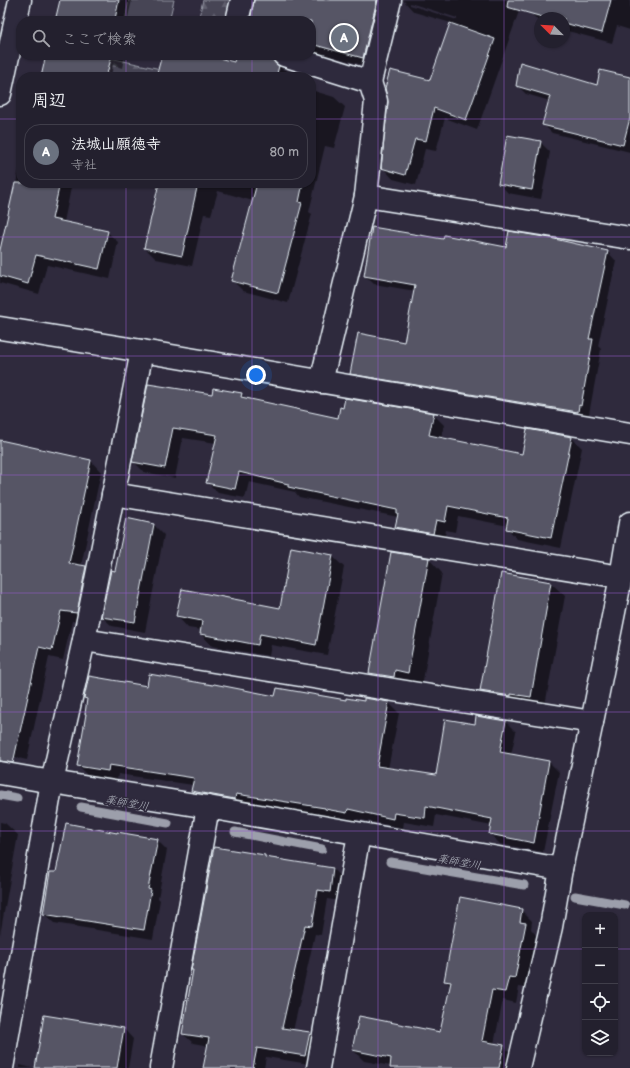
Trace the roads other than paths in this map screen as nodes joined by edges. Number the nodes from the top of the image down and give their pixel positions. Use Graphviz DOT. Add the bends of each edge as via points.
graph roads {
  1 [pos="20,0"];
  2 [pos="242,0"];
  3 [pos="390,0"];
  4 [pos="17,16"];
  5 [pos="238,16"];
  6 [pos="16,19"];
  7 [pos="300,60"];
  8 [pos="370,82"];
  9 [pos="0,94"];
  10 [pos="366,196"];
  11 [pos="630,238"];
  12 [pos="0,328"];
  13 [pos="142,351"];
  14 [pos="321,382"];
  15 [pos="630,434"];
  16 [pos="113,494"];
  17 [pos="630,523"];
  18 [pos="621,577"];
  19 [pos="84,640"];
  20 [pos="592,722"];
  21 [pos="0,773"];
  22 [pos="52,782"];
  23 [pos="208,807"];
  24 [pos="359,834"];
  25 [pos="561,869"];
  26 [pos="2,1068"];
  27 [pos="162,1068"];
  28 [pos="318,1068"];
  29 [pos="518,1068"];
  1 -- 4 [label="street"];
  2 -- 5 [label="street"];
  3 -- 8 [label="street"];
  6 -- 9 [label="street"];
  7 -- 8 [label="street"];
  8 -- 10 [label="street" via="376,101"];
  10 -- 11 [label="street"];
  10 -- 14 [label="street"];
  12 -- 13 [label="street"];
  13 -- 14 [label="street"];
  13 -- 16 [label="street"];
  14 -- 15 [label="street"];
  16 -- 18 [label="street"];
  16 -- 19 [label="street"];
  17 -- 18 [label="street"];
  18 -- 20 [label="street"];
  19 -- 20 [label="street"];
  19 -- 22 [label="street"];
  20 -- 25 [label="street"];
  21 -- 22 [label="street"];
  22 -- 23 [label="street"];
  22 -- 26 [label="street"];
  23 -- 24 [label="street"];
  23 -- 27 [label="street"];
  24 -- 25 [label="street"];
  24 -- 28 [label="street"];
  25 -- 29 [label="street" via="551,927"];
}
